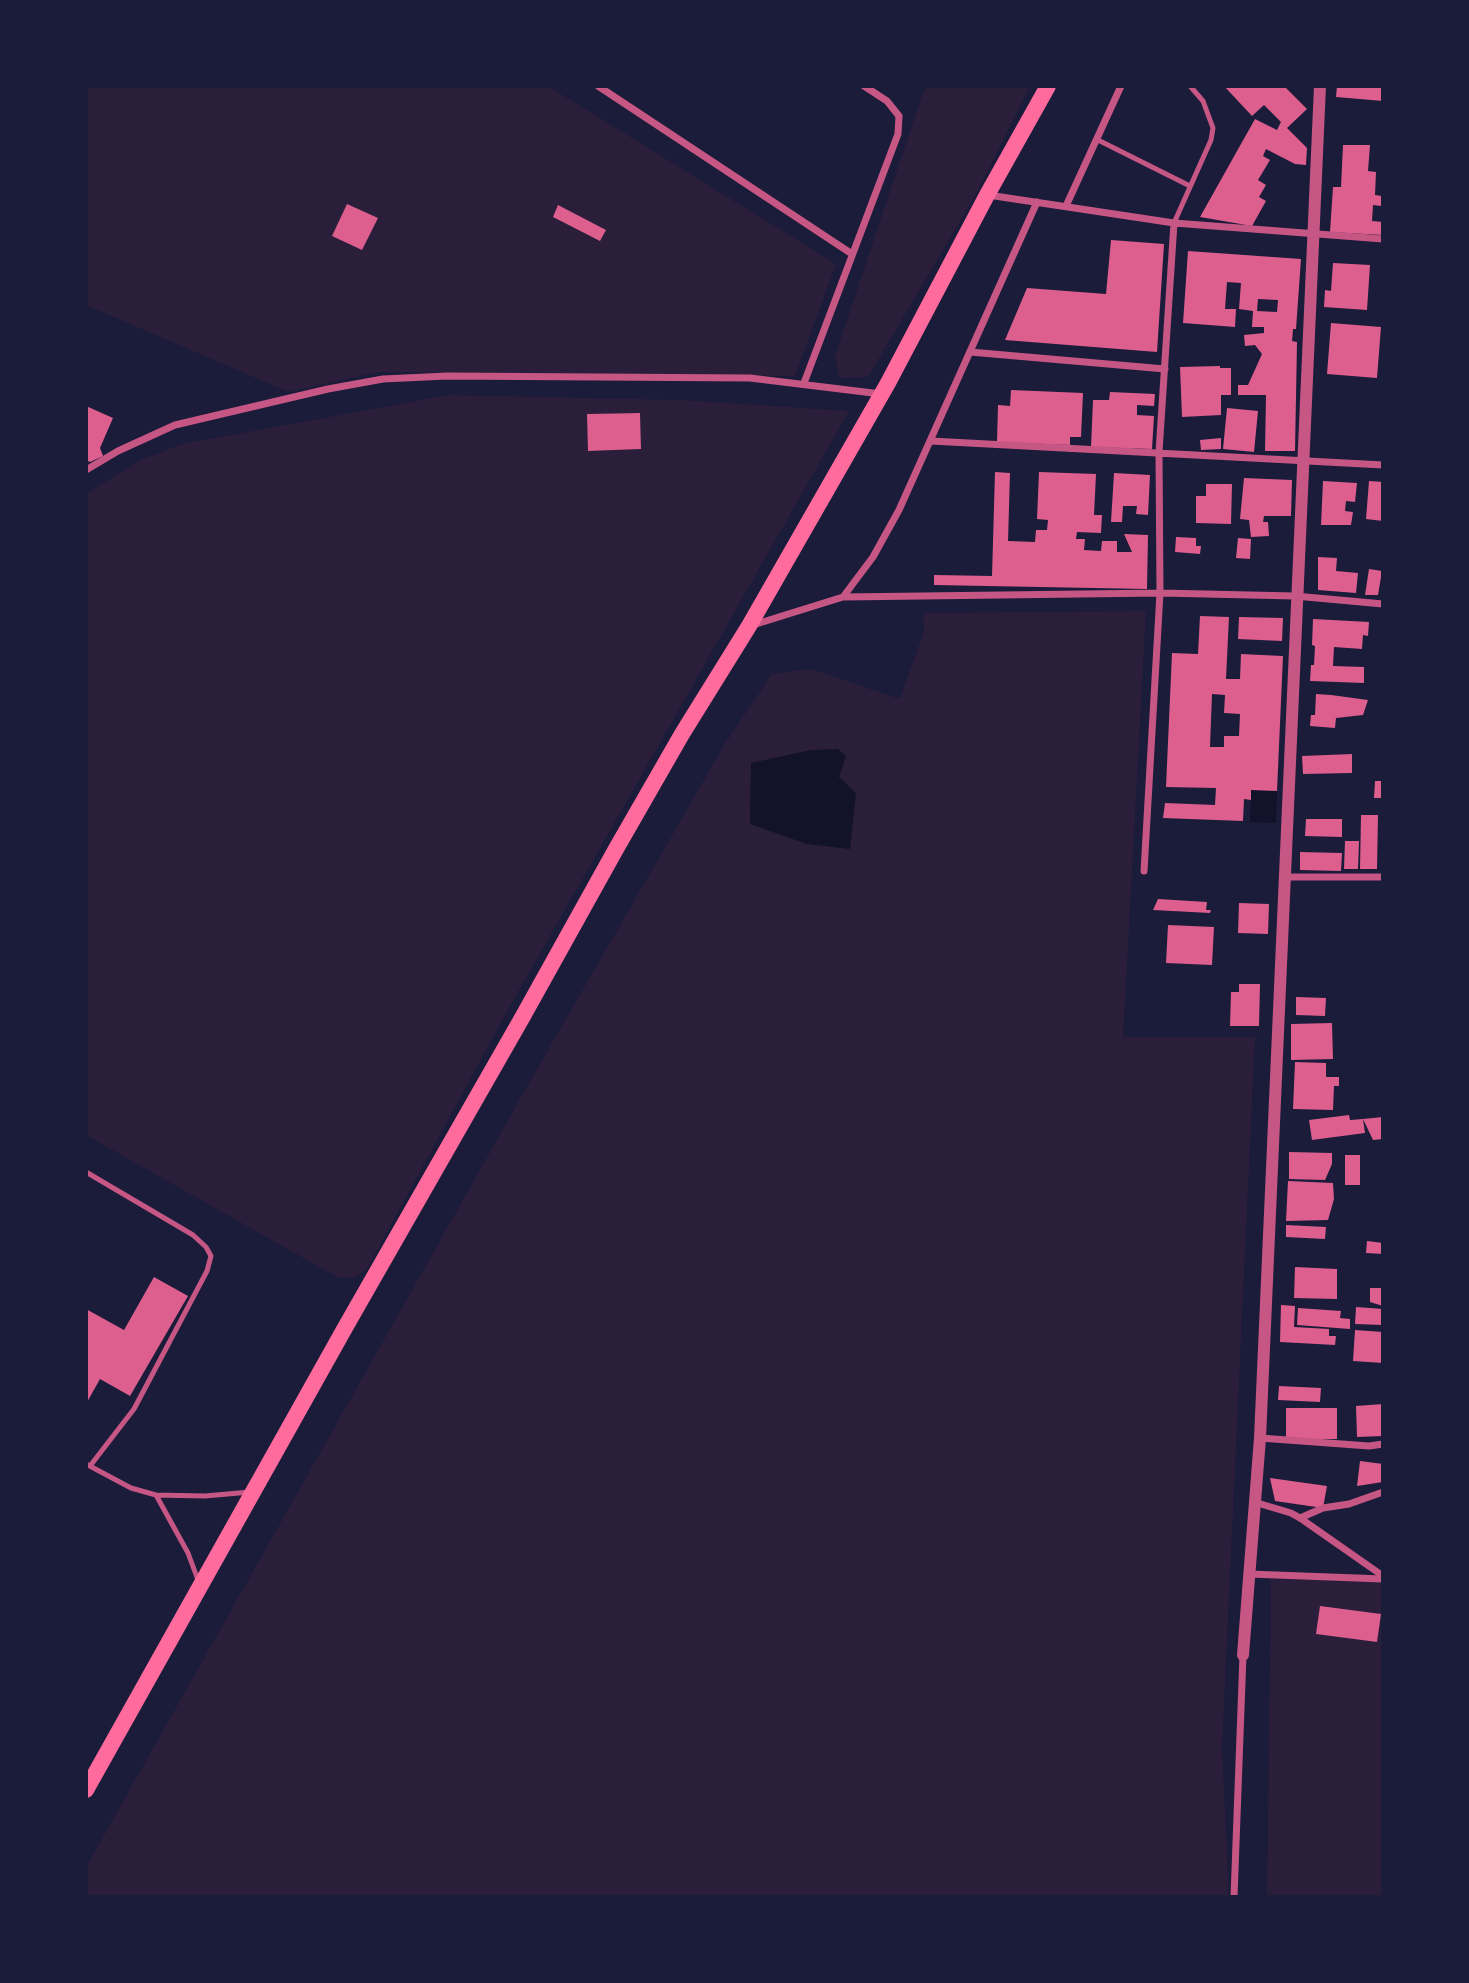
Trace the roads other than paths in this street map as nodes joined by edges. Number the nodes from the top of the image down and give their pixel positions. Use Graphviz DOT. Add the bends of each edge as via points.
graph roads {
  1 [pos="598,86"];
  2 [pos="864,86"];
  3 [pos="1048,86"];
  4 [pos="1121,86"];
  5 [pos="1190,86"];
  6 [pos="1320,86"];
  7 [pos="1096,139"];
  8 [pos="1190,186"];
  9 [pos="987,195"];
  10 [pos="1037,202"];
  11 [pos="1066,206"];
  12 [pos="1174,223"];
  13 [pos="1313,233"];
  14 [pos="1383,239"];
  15 [pos="852,254"];
  16 [pos="970,352"];
  17 [pos="1165,369"];
  18 [pos="804,383"];
  19 [pos="882,394"];
  20 [pos="931,441"];
  21 [pos="1159,452"];
  22 [pos="1305,462"];
  23 [pos="1383,465"];
  24 [pos="86,471"];
  25 [pos="1160,593"];
  26 [pos="1296,596"];
  27 [pos="843,597"];
  28 [pos="1383,604"];
  29 [pos="750,626"];
  30 [pos="1144,871"];
  31 [pos="1286,877"];
  32 [pos="1383,877"];
  33 [pos="86,1172"];
  34 [pos="1260,1438"];
  35 [pos="1383,1444"];
  36 [pos="88,1465"];
  37 [pos="254,1492"];
  38 [pos="1383,1492"];
  39 [pos="156,1496"];
  40 [pos="1254,1502"];
  41 [pos="1300,1518"];
  42 [pos="1249,1574"];
  43 [pos="1383,1578"];
  44 [pos="201,1586"];
  45 [pos="1243,1655"];
  46 [pos="86,1790"];
  47 [pos="1234,1897"];
  1 -- 15 [label="street"];
  2 -- 15 [label="street" via="887,101 899,116 898,134"];
  3 -- 9 [label="highway"];
  4 -- 7 [label="street"];
  5 -- 8 [label="lane" via="1203,101 1213,128"];
  6 -- 13 [label="street"];
  7 -- 8 [label="lane"];
  7 -- 11 [label="street"];
  8 -- 12 [label="lane"];
  9 -- 10 [label="street"];
  9 -- 19 [label="highway"];
  10 -- 11 [label="street"];
  10 -- 16 [label="street"];
  11 -- 12 [label="street"];
  12 -- 13 [label="street"];
  12 -- 17 [label="street"];
  13 -- 14 [label="street"];
  13 -- 22 [label="street"];
  15 -- 18 [label="street"];
  16 -- 17 [label="street"];
  16 -- 20 [label="street"];
  17 -- 21 [label="street"];
  18 -- 19 [label="street"];
  18 -- 24 [label="street" via="681,376 383,379 175,425"];
  19 -- 29 [label="highway"];
  20 -- 21 [label="street"];
  20 -- 27 [label="street" via="886,536"];
  21 -- 22 [label="street"];
  21 -- 25 [label="street"];
  22 -- 23 [label="street"];
  22 -- 26 [label="street"];
  25 -- 26 [label="street"];
  25 -- 27 [label="street"];
  25 -- 30 [label="street"];
  26 -- 28 [label="street"];
  26 -- 31 [label="street"];
  27 -- 29 [label="street"];
  29 -- 37 [label="highway" via="629,826"];
  31 -- 32 [label="street"];
  31 -- 34 [label="street"];
  33 -- 36 [label="lane" via="193,1235 211,1256 207,1272 134,1409"];
  34 -- 35 [label="street"];
  34 -- 40 [label="street"];
  36 -- 39 [label="lane"];
  37 -- 39 [label="lane"];
  37 -- 44 [label="highway"];
  38 -- 41 [label="street" via="1323,1507"];
  39 -- 44 [label="lane"];
  40 -- 41 [label="street"];
  40 -- 42 [label="street"];
  41 -- 43 [label="street"];
  42 -- 43 [label="street"];
  42 -- 45 [label="street"];
  44 -- 46 [label="highway"];
  45 -- 47 [label="street"];
}
